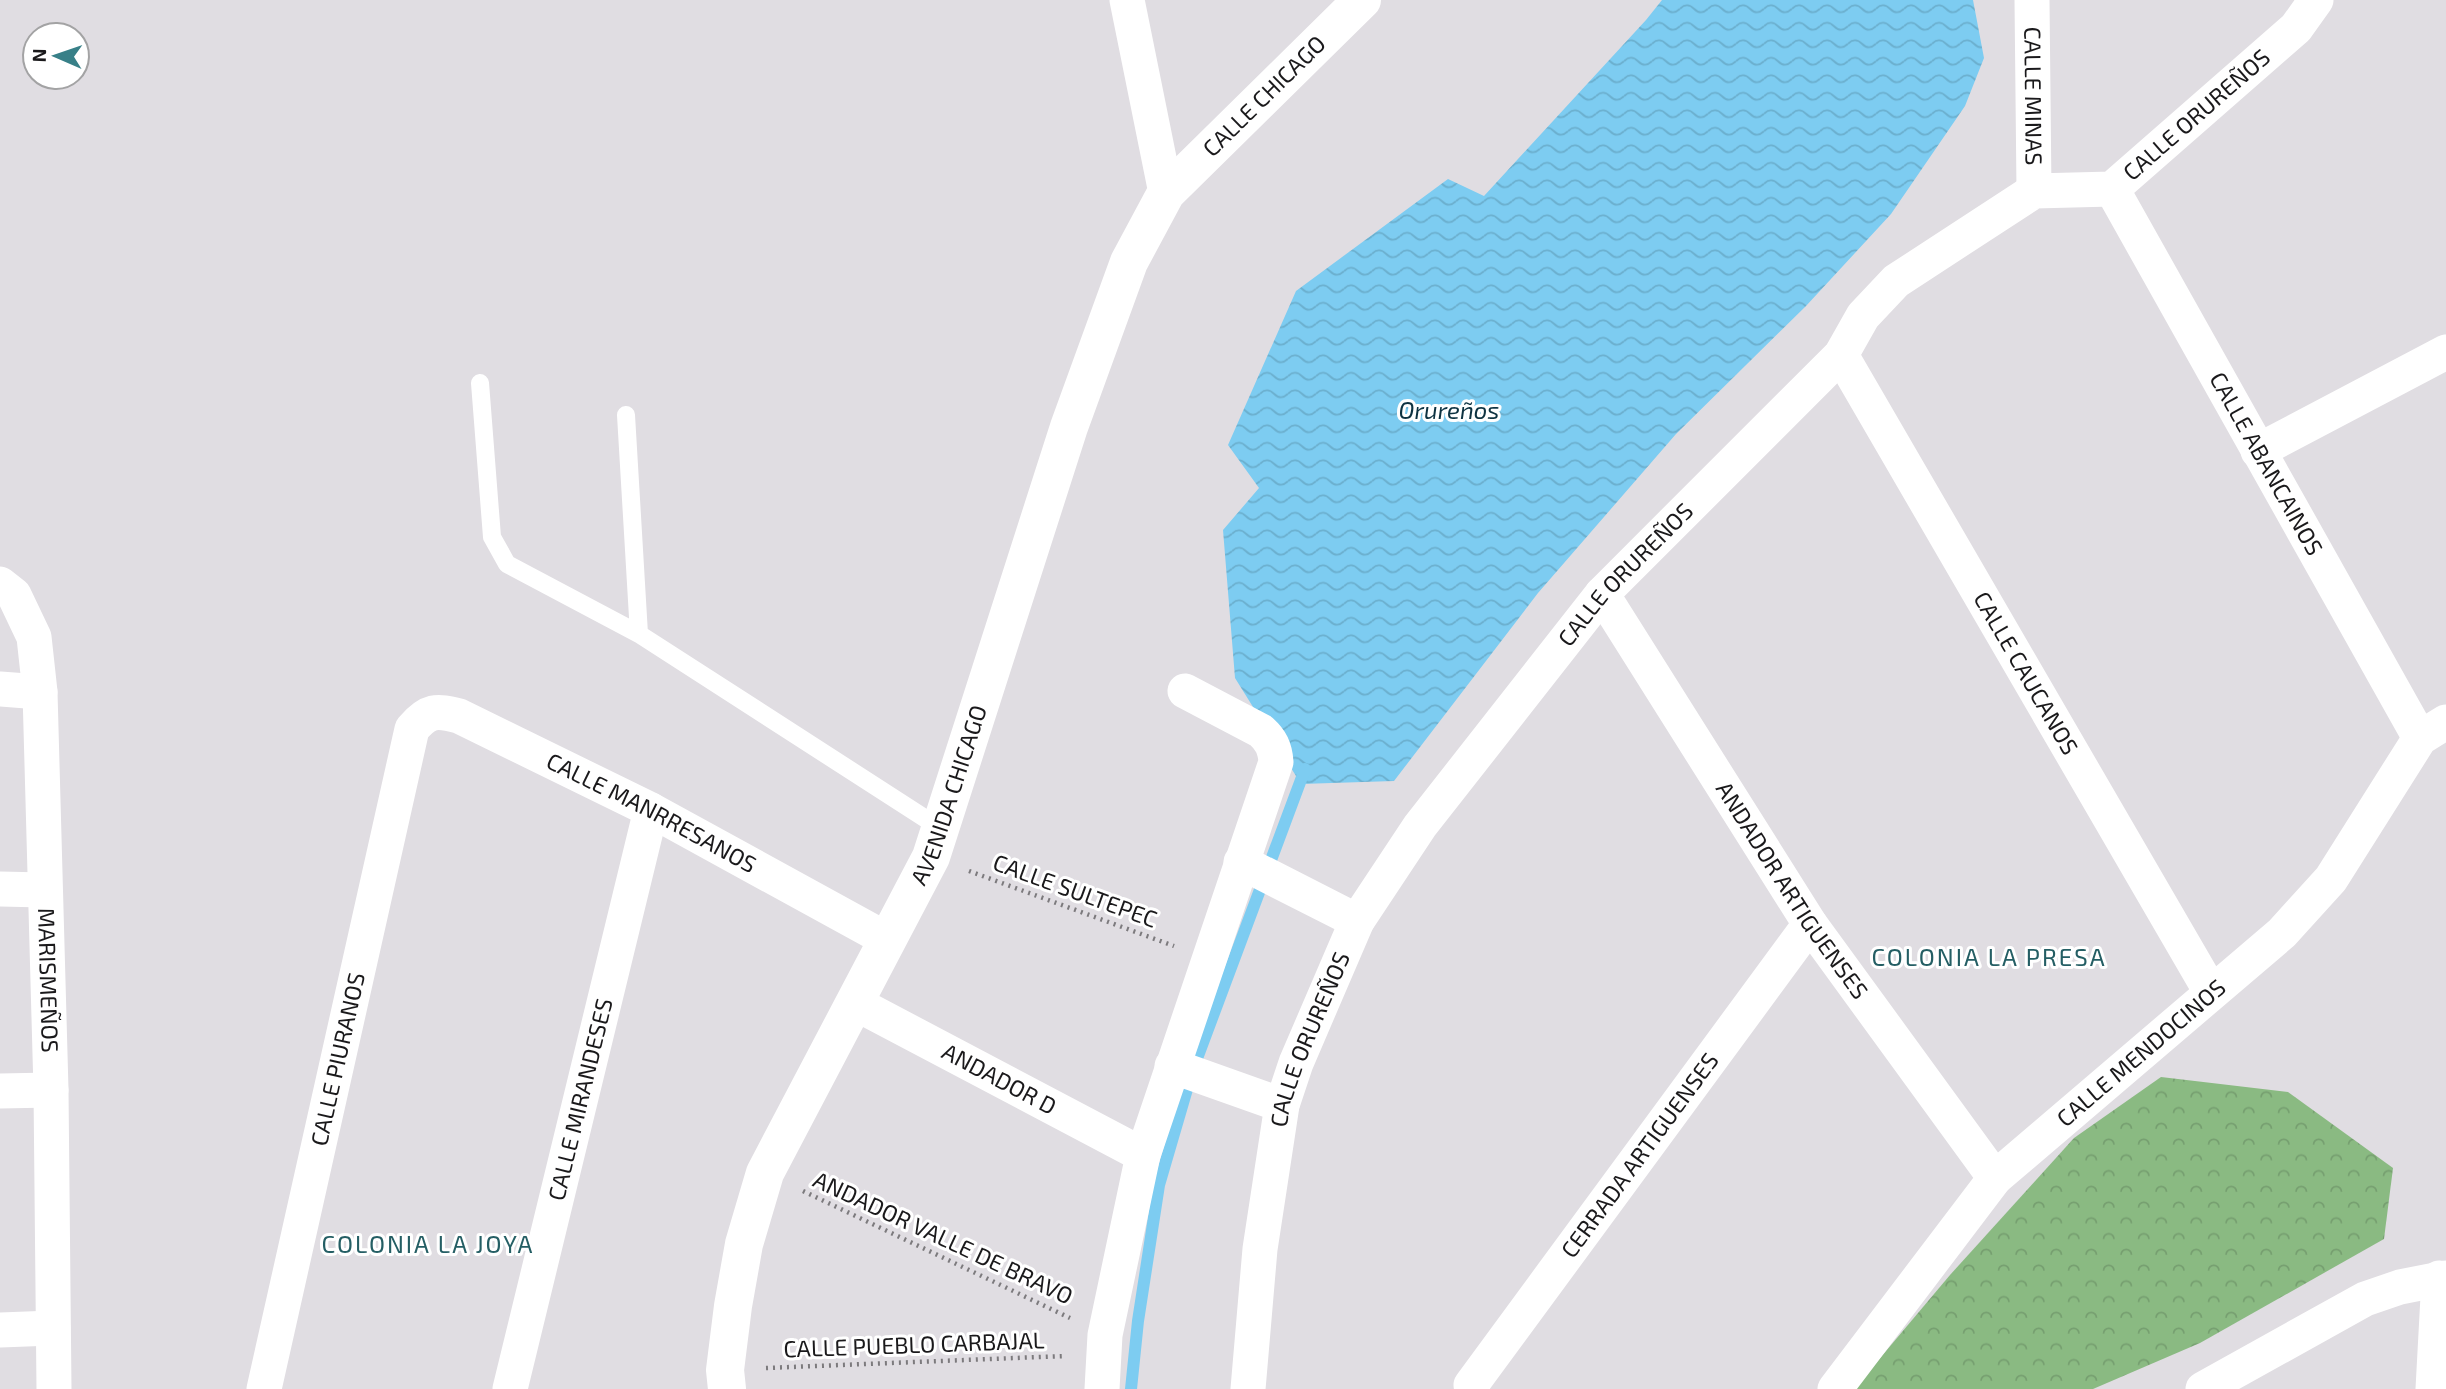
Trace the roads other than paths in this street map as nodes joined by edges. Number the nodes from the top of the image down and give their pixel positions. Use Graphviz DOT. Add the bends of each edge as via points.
graph roads {
  1 [pos="1127,0"];
  2 [pos="1362,0"];
  3 [pos="2032,0"];
  4 [pos="2316,0"];
  5 [pos="2112,189"];
  6 [pos="2034,191"];
  7 [pos="1166,193"];
  8 [pos="2446,352"];
  9 [pos="1840,355"];
  10 [pos="480,383"];
  11 [pos="626,415"];
  12 [pos="2258,451"];
  13 [pos="0,584"];
  14 [pos="1602,594"];
  15 [pos="639,634"];
  16 [pos="0,689"];
  17 [pos="1185,691"];
  18 [pos="40,692"];
  19 [pos="412,729"];
  20 [pos="2433,730"];
  21 [pos="652,810"];
  22 [pos="935,843"];
  23 [pos="1243,863"];
  24 [pos="0,889"];
  25 [pos="44,890"];
  26 [pos="1355,921"];
  27 [pos="1810,924"];
  28 [pos="888,940"];
  29 [pos="2211,992"];
  30 [pos="855,1003"];
  31 [pos="1174,1067"];
  32 [pos="51,1090"];
  33 [pos="0,1091"];
  34 [pos="1281,1104"];
  35 [pos="1143,1155"];
  36 [pos="1995,1178"];
  37 [pos="2442,1278"];
  38 [pos="53,1328"];
  39 [pos="0,1330"];
  40 [pos="726,1380"];
  41 [pos="1471,1385"];
  42 [pos="54,1389"];
  43 [pos="264,1389"];
  44 [pos="510,1389"];
  45 [pos="1102,1389"];
  46 [pos="1248,1389"];
  47 [pos="1835,1389"];
  48 [pos="2203,1389"];
  49 [pos="2433,1389"];
  1 -- 7 [label="street"];
  2 -- 7 [label="street, CALLE CHICAGO"];
  3 -- 6 [label="street, CALLE MINAS"];
  4 -- 5 [label="street, CALLE ORUREÑOS" via="2296,28"];
  5 -- 6 [label="street, CALLE ORUREÑOS"];
  5 -- 12 [label="street, CALLE ABANCAINOS"];
  6 -- 9 [label="street, CALLE ORUREÑOS" via="1896,281 1863,316"];
  7 -- 22 [label="street, AVENIDA CHICAGO" via="1129,262 1096,351"];
  8 -- 12 [label="street"];
  9 -- 14 [label="street, CALLE ORUREÑOS"];
  9 -- 29 [label="street, CALLE CAUCANOS"];
  10 -- 15 [label="lane" via="492,537 507,564"];
  11 -- 15 [label="lane"];
  12 -- 20 [label="street, CALLE ABANCAINOS"];
  13 -- 18 [label="street, MARISMEÑOS" via="14,595 34,638"];
  14 -- 26 [label="street, CALLE ORUREÑOS" via="1420,826"];
  14 -- 27 [label="street, ANDADOR ARTIGUENSES"];
  15 -- 22 [label="lane"];
  16 -- 18 [label="street"];
  17 -- 23 [label="street" via="1261,731 1276,751"];
  18 -- 25 [label="street, MARISMEÑOS"];
  19 -- 21 [label="street, CALLE MANRRESANOS" via="423,716 440,711 459,716"];
  19 -- 43 [label="street, CALLE PIURANOS"];
  20 -- 29 [label="street, CALLE MENDOCINOS" via="2331,879 2282,933"];
  21 -- 28 [label="street, CALLE MANRRESANOS"];
  21 -- 44 [label="street, CALLE MIRANDESES"];
  22 -- 28 [label="street, AVENIDA CHICAGO"];
  23 -- 26 [label="street"];
  23 -- 31 [label="street"];
  24 -- 25 [label="street"];
  25 -- 32 [label="street, MARISMEÑOS"];
  26 -- 34 [label="street, CALLE ORUREÑOS"];
  27 -- 36 [label="street, ANDADOR ARTIGUENSES"];
  27 -- 41 [label="street, CERRADA ARTIGUENSES"];
  28 -- 30 [label="street, AVENIDA CHICAGO"];
  29 -- 36 [label="street, CALLE MENDOCINOS"];
  30 -- 35 [label="street, ANDADOR D"];
  30 -- 40 [label="street, AVENIDA CHICAGO" via="765,1173 744,1244"];
  31 -- 34 [label="street"];
  31 -- 35 [label="street"];
  32 -- 33 [label="street"];
  32 -- 38 [label="street, MARISMEÑOS"];
  34 -- 46 [label="street, CALLE ORUREÑOS" via="1260,1249"];
  35 -- 45 [label="street" via="1105,1345"];
  36 -- 47 [label="street, CALLE MENDOCINOS"];
  37 -- 48 [label="street" via="2365,1299"];
  37 -- 49 [label="street"];
  38 -- 39 [label="street"];
  38 -- 42 [label="street, MARISMEÑOS"];
}
